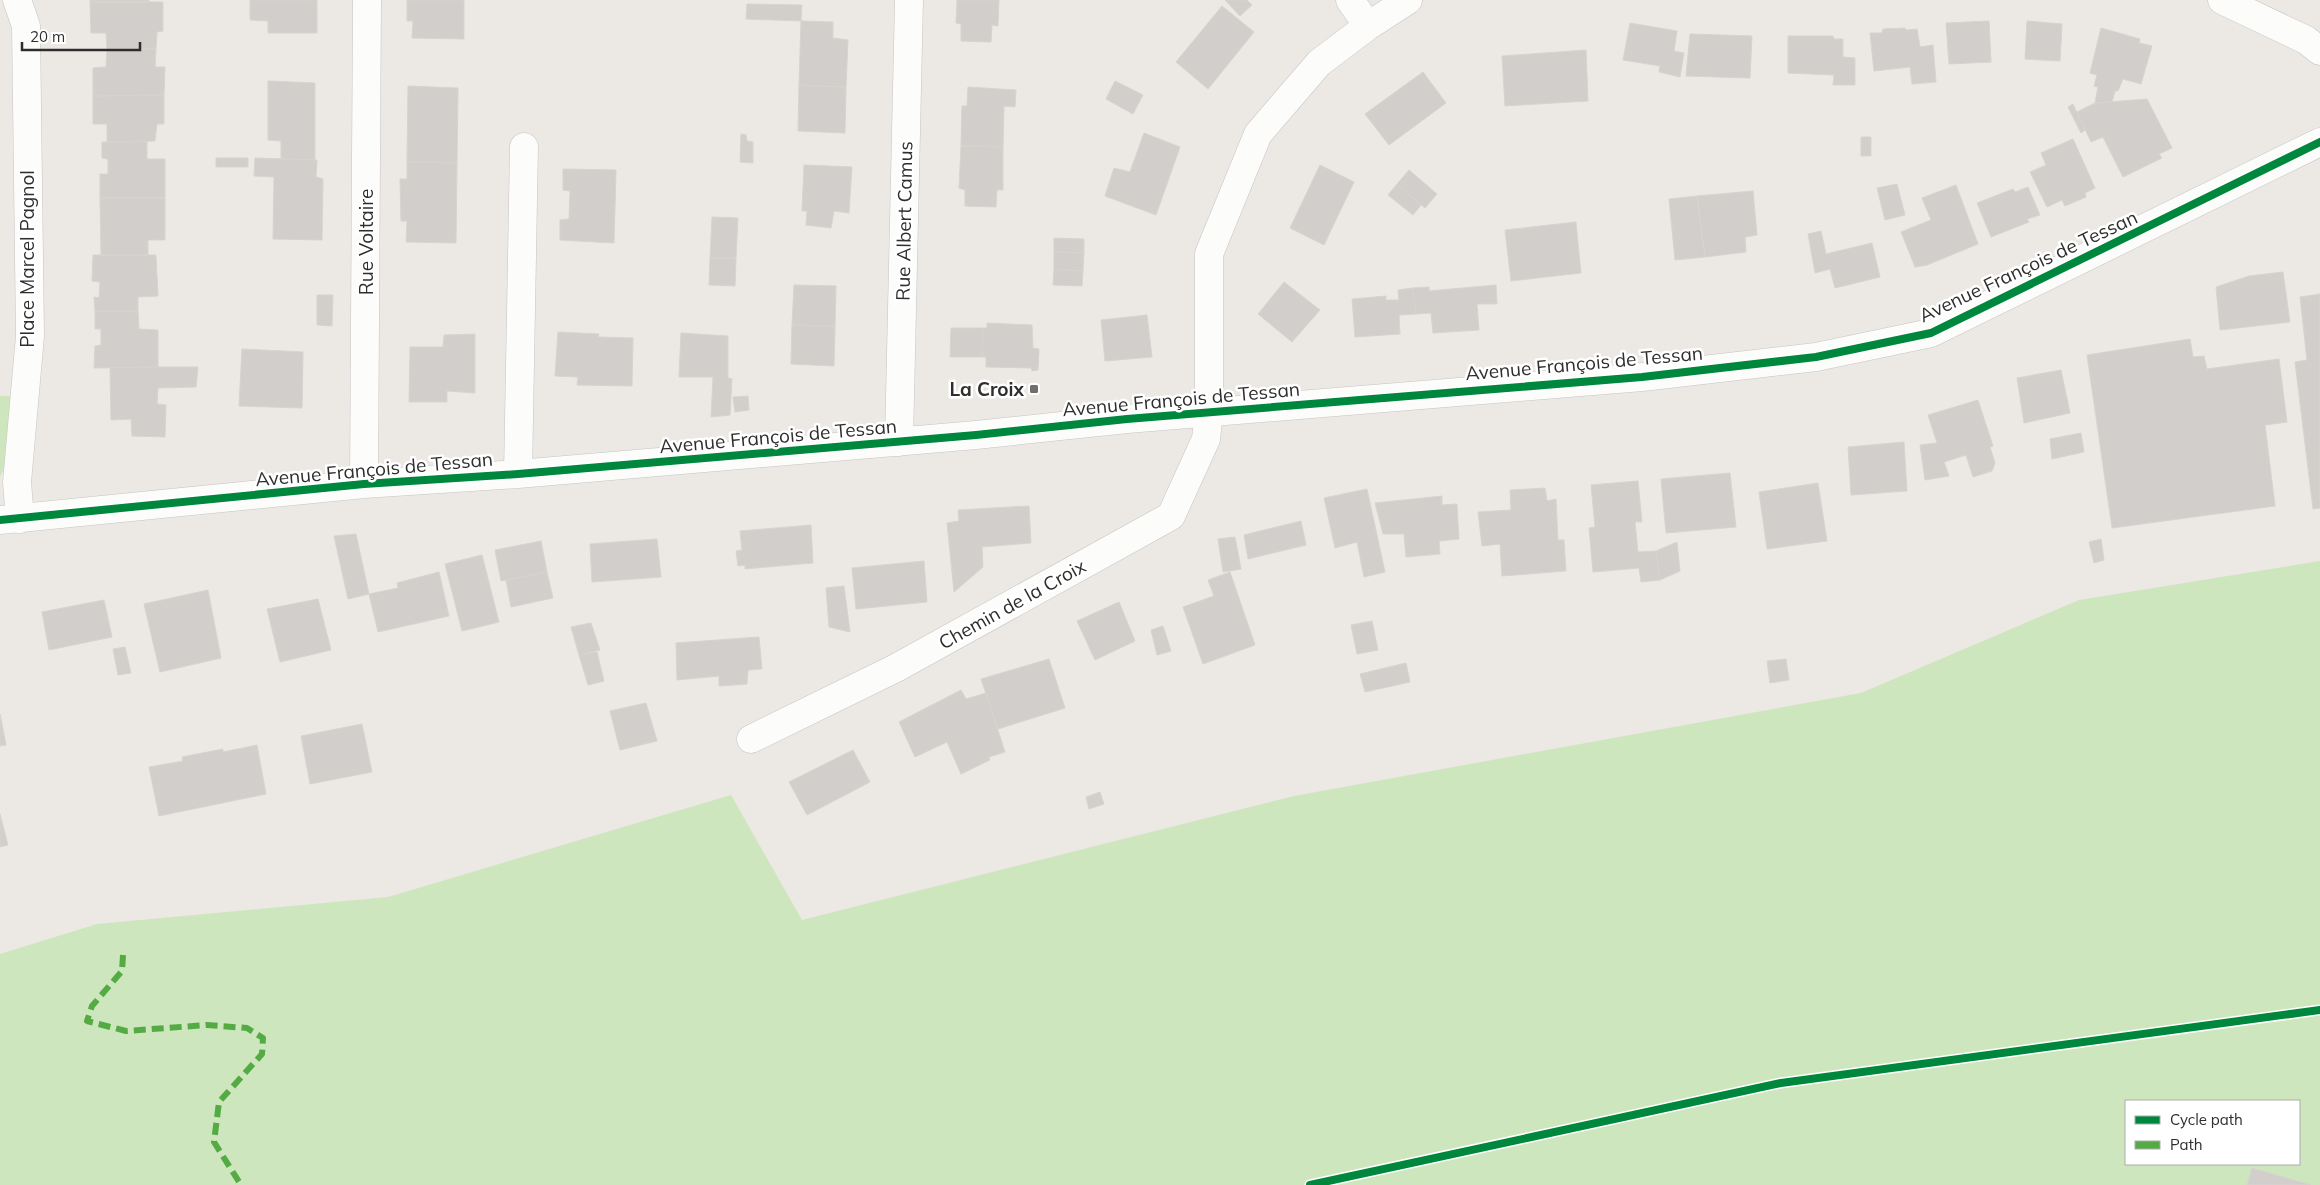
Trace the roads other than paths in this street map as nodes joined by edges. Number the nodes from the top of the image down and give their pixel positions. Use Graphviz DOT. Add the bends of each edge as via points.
graph roads {
  1 [pos="17,0"];
  2 [pos="367,0"];
  3 [pos="909,0"];
  4 [pos="1350,0"];
  5 [pos="1408,0"];
  6 [pos="2222,0"];
  7 [pos="1368,26"];
  8 [pos="2320,51"];
  9 [pos="2320,142"];
  10 [pos="524,147"];
  11 [pos="1209,412"];
  12 [pos="899,442"];
  13 [pos="518,474"];
  14 [pos="364,484"];
  15 [pos="10,520"];
  16 [pos="751,739"];
  1 -- 15 [label="street, Place Marcel Pagnol" via="26,26 30,336 17,482"];
  2 -- 14 [label="street, Rue Voltaire"];
  3 -- 12 [label="street, Rue Albert Camus"];
  4 -- 7 [label="street"];
  5 -- 7 [label="street, Chemin de la Croix"];
  6 -- 8 [label="street" via="2306,40"];
  7 -- 11 [label="street, Chemin de la Croix" via="1319,63 1258,134 1209,254"];
  9 -- 11 [label="street, Avenue François de Tessan" via="1931,333 1816,357 1642,377"];
  10 -- 13 [label="street"];
  11 -- 12 [label="street, Avenue François de Tessan"];
  11 -- 16 [label="street, Chemin de la Croix" via="1206,439 1171,516 896,668"];
  12 -- 13 [label="street, Avenue François de Tessan"];
  13 -- 14 [label="street, Avenue François de Tessan"];
  14 -- 15 [label="street, Avenue François de Tessan"];
}
